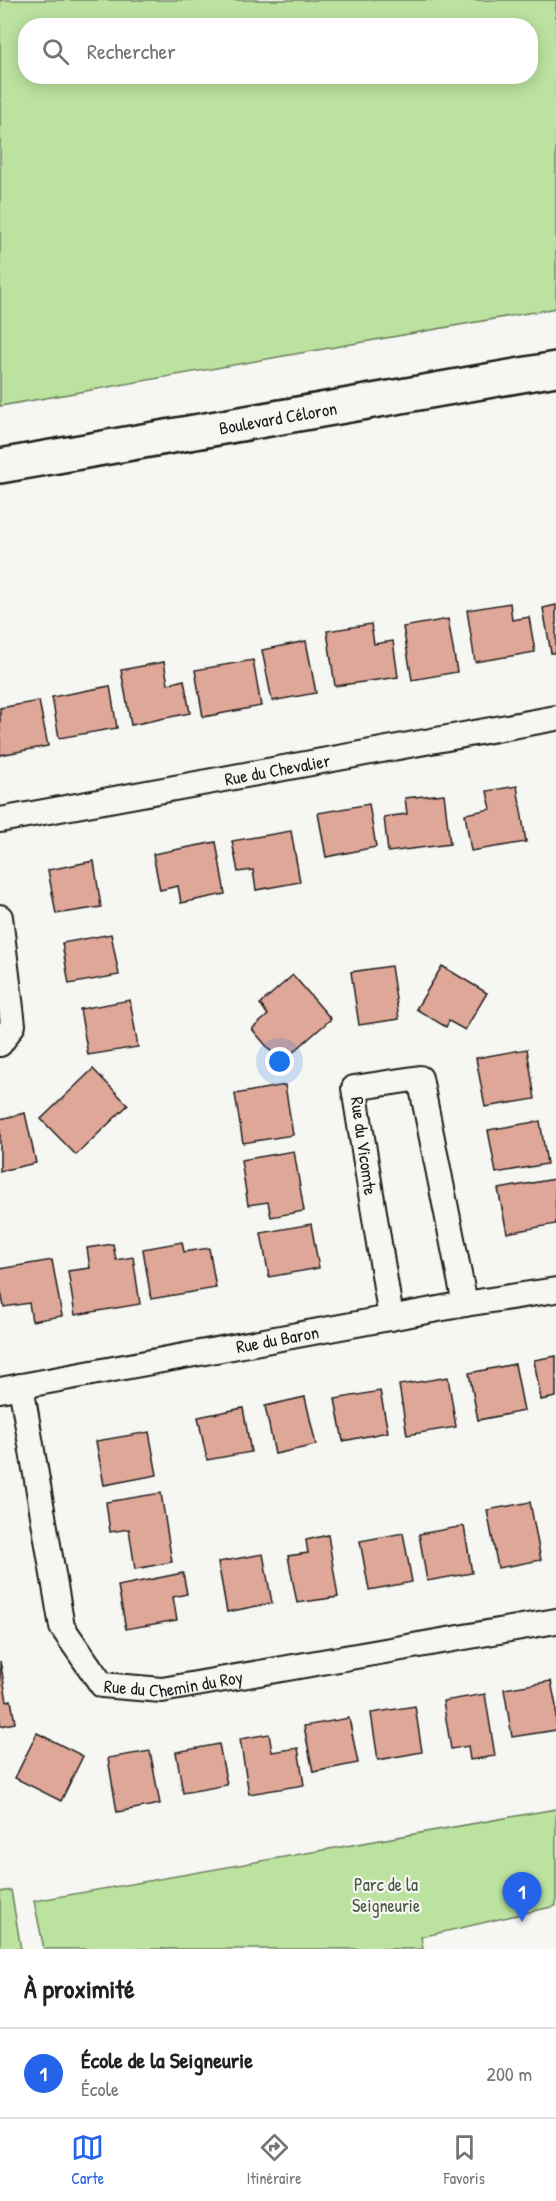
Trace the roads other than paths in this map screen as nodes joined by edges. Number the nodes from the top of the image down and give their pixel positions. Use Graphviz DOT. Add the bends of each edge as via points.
graph roads {
  1 [pos="556,369"];
  2 [pos="0,466"];
  3 [pos="556,718"];
  4 [pos="0,820"];
  5 [pos="0,917"];
  6 [pos="0,1044"];
  7 [pos="556,1290"];
  8 [pos="465,1304"];
  9 [pos="391,1318"];
  10 [pos="10,1388"];
  11 [pos="556,1622"];
  1 -- 2 [label="street, Boulevard Céloron"];
  3 -- 4 [label="street, Rue du Chevalier"];
  5 -- 6 [label="street" via="13,1025"];
  7 -- 8 [label="street, Rue du Baron"];
  8 -- 9 [label="street, Rue du Baron"];
  8 -- 9 [label="street, Rue du Vicomte" via="420,1078 354,1089"];
  9 -- 10 [label="street, Rue du Baron"];
  10 -- 11 [label="street, Rue du Chemin du Roy" via="62,1627 102,1685 162,1690"];
}
